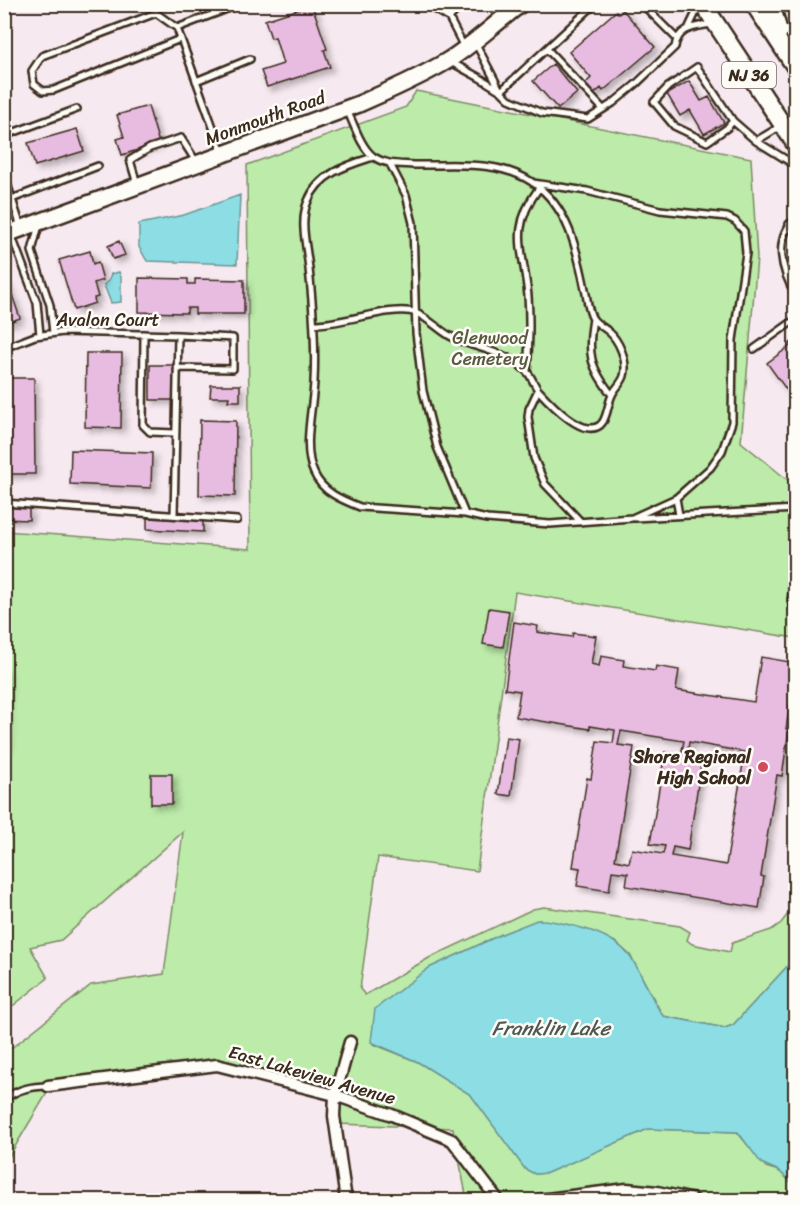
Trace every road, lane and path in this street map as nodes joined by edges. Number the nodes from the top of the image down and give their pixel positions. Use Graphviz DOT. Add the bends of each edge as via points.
graph roads {
  1 [pos="240,4"];
  2 [pos="425,4"];
  3 [pos="463,4"];
  4 [pos="595,4"];
  5 [pos="642,4"];
  6 [pos="701,4"];
  7 [pos="754,4"];
  8 [pos="771,4"];
  9 [pos="513,8"];
  10 [pos="449,18"];
  11 [pos="716,24"];
  12 [pos="689,27"];
  13 [pos="773,27"];
  14 [pos="177,28"];
  15 [pos="795,29"];
  16 [pos="180,39"];
  17 [pos="676,39"];
  18 [pos="470,45"];
  19 [pos="547,49"];
  20 [pos="250,59"];
  21 [pos="448,61"];
  22 [pos="795,68"];
  23 [pos="196,81"];
  24 [pos="501,91"];
  25 [pos="4,100"];
  26 [pos="77,109"];
  27 [pos="346,109"];
  28 [pos="603,109"];
  29 [pos="733,121"];
  30 [pos="4,122"];
  31 [pos="783,125"];
  32 [pos="4,136"];
  33 [pos="756,141"];
  34 [pos="795,145"];
  35 [pos="223,154"];
  36 [pos="373,157"];
  37 [pos="795,162"];
  38 [pos="197,163"];
  39 [pos="390,164"];
  40 [pos="98,166"];
  41 [pos="4,174"];
  42 [pos="533,183"];
  43 [pos="137,186"];
  44 [pos="539,188"];
  45 [pos="12,199"];
  46 [pos="4,202"];
  47 [pos="795,220"];
  48 [pos="41,222"];
  49 [pos="789,224"];
  50 [pos="12,232"];
  51 [pos="795,233"];
  52 [pos="795,295"];
  53 [pos="416,313"];
  54 [pos="593,319"];
  55 [pos="795,319"];
  56 [pos="314,324"];
  57 [pos="53,333"];
  58 [pos="144,334"];
  59 [pos="40,335"];
  60 [pos="178,335"];
  61 [pos="4,348"];
  62 [pos="754,349"];
  63 [pos="177,368"];
  64 [pos="527,371"];
  65 [pos="538,390"];
  66 [pos="612,395"];
  67 [pos="176,433"];
  68 [pos="676,498"];
  69 [pos="4,503"];
  70 [pos="795,509"];
  71 [pos="465,514"];
  72 [pos="174,515"];
  73 [pos="679,515"];
  74 [pos="795,516"];
  75 [pos="632,518"];
  76 [pos="237,520"];
  77 [pos="580,522"];
  78 [pos="795,568"];
  79 [pos="795,614"];
  80 [pos="350,1042"];
  81 [pos="48,1086"];
  82 [pos="335,1095"];
  83 [pos="4,1099"];
  84 [pos="346,1200"];
  85 [pos="498,1200"];
  86 [pos="539,1200"];
  87 [pos="694,1200"];
  1 -- 14 [label="lane"];
  2 -- 10 [label="lane"];
  3 -- 10 [label="lane"];
  4 -- 19 [label="lane"];
  5 -- 17 [label="lane"];
  6 -- 11 [label="highway, NJ 36"];
  6 -- 12 [label="lane"];
  7 -- 13 [label="highway"];
  8 -- 13 [label="highway"];
  9 -- 18 [label="main road, Monmouth Road"];
  10 -- 18 [label="lane"];
  11 -- 12 [label="lane"];
  11 -- 31 [label="highway, NJ 36"];
  12 -- 17 [label="lane"];
  13 -- 15 [label="lane"];
  13 -- 22 [label="highway, NJ 36"];
  14 -- 16 [label="lane"];
  14 -- 16 [label="lane" via="156,13 42,56 32,71 34,84 43,91 54,90"];
  16 -- 23 [label="lane"];
  17 -- 28 [label="lane" via="675,47"];
  18 -- 21 [label="main road, Monmouth Road"];
  18 -- 24 [label="lane"];
  19 -- 24 [label="lane"];
  19 -- 28 [label="lane"];
  20 -- 23 [label="lane"];
  21 -- 24 [label="lane"];
  21 -- 27 [label="main road, Monmouth Road"];
  23 -- 35 [label="lane"];
  24 -- 28 [label="lane" via="509,99 542,113 588,119"];
  25 -- 30 [label="lane" via="9,111"];
  26 -- 32 [label="lane"];
  27 -- 35 [label="main road, Monmouth Road"];
  27 -- 36 [label="lane"];
  29 -- 29 [label="lane" via="697,67 654,102 674,126 707,142"];
  29 -- 33 [label="lane"];
  31 -- 33 [label="lane"];
  31 -- 34 [label="highway, NJ 36"];
  33 -- 37 [label="lane"];
  35 -- 38 [label="main road, Monmouth Road"];
  36 -- 39 [label="lane"];
  36 -- 56 [label="lane" via="330,174 308,201 304,225"];
  38 -- 43 [label="main road, Monmouth Road"];
  38 -- 43 [label="lane" via="181,138 150,148 130,160"];
  39 -- 42 [label="lane" via="484,165"];
  39 -- 53 [label="lane" via="406,195 413,223"];
  40 -- 45 [label="lane"];
  41 -- 45 [label="lane"];
  42 -- 44 [label="lane"];
  42 -- 68 [label="lane" via="587,191 660,210 727,217 744,231 746,260 733,340 729,433 710,468"];
  43 -- 48 [label="main road, Monmouth Road"];
  44 -- 54 [label="lane" via="567,223"];
  44 -- 64 [label="lane" via="525,210 519,239 530,317"];
  45 -- 46 [label="lane"];
  45 -- 50 [label="lane"];
  47 -- 49 [label="lane"];
  48 -- 50 [label="main road, Monmouth Road"];
  48 -- 57 [label="lane" via="32,251 50,305"];
  49 -- 51 [label="lane"];
  49 -- 52 [label="lane" via="782,236 783,262"];
  50 -- 59 [label="lane" via="37,303"];
  53 -- 56 [label="lane" via="393,312"];
  53 -- 64 [label="lane" via="450,336 508,357"];
  53 -- 71 [label="lane" via="418,357 430,421"];
  54 -- 66 [label="lane" via="591,358 598,377"];
  54 -- 66 [label="lane" via="621,350 624,376"];
  55 -- 62 [label="lane"];
  56 -- 71 [label="lane" via="309,453 317,479 334,496 360,507"];
  57 -- 58 [label="lane, Avalon Court"];
  57 -- 59 [label="lane, Avalon Court"];
  58 -- 60 [label="lane, Avalon Court"];
  58 -- 67 [label="lane" via="143,425 150,432"];
  59 -- 61 [label="lane, Avalon Court"];
  60 -- 63 [label="lane, Avalon Court"];
  60 -- 63 [label="lane" via="233,338 233,369"];
  63 -- 67 [label="lane, Avalon Court"];
  64 -- 65 [label="lane"];
  65 -- 66 [label="lane" via="573,423 590,429 603,423"];
  65 -- 77 [label="lane" via="528,417 534,458 545,484"];
  67 -- 72 [label="lane, Avalon Court"];
  68 -- 73 [label="lane"];
  68 -- 75 [label="lane"];
  69 -- 72 [label="lane"];
  70 -- 73 [label="lane"];
  70 -- 74 [label="lane"];
  71 -- 77 [label="lane" via="521,523"];
  72 -- 76 [label="lane"];
  73 -- 75 [label="lane"];
  75 -- 77 [label="lane"];
  78 -- 79 [label="lane" via="791,600"];
  80 -- 82 [label="street"];
  81 -- 82 [label="street, East Lakeview Avenue" via="217,1065"];
  81 -- 83 [label="lane" via="32,1086"];
  82 -- 84 [label="street" via="334,1116"];
  82 -- 85 [label="street, East Lakeview Avenue" via="452,1140"];
  86 -- 87 [label="street" via="627,1189"];
}
